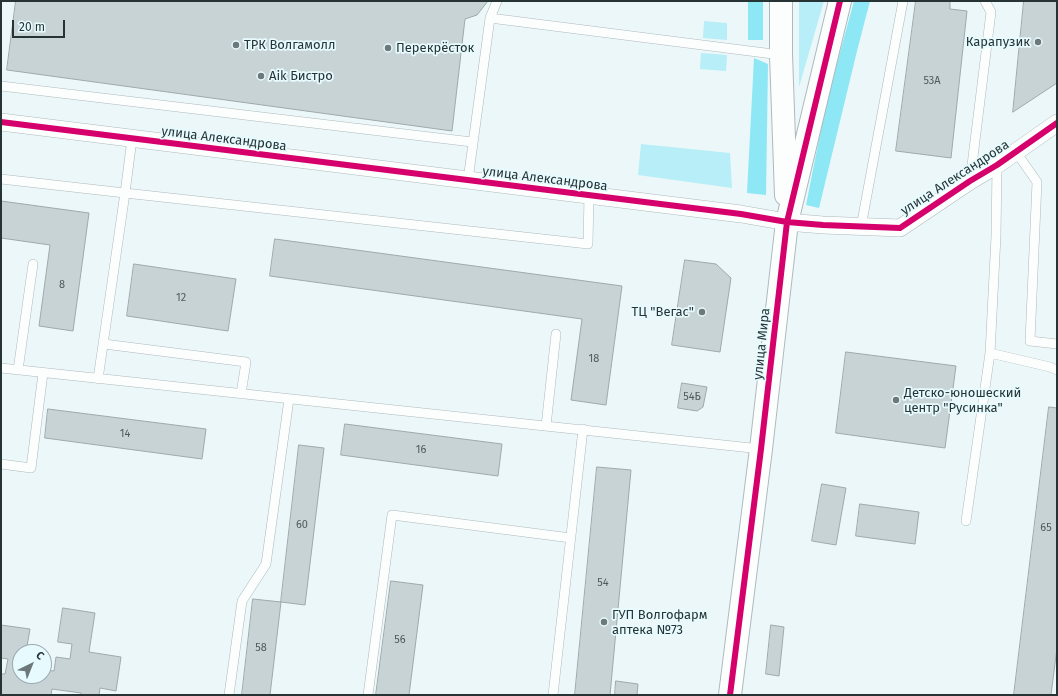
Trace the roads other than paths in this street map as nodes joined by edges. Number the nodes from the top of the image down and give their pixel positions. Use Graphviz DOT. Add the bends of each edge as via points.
graph roads {
  1 [pos="497,1"];
  2 [pos="781,1"];
  3 [pos="840,1"];
  4 [pos="903,1"];
  5 [pos="985,1"];
  6 [pos="490,18"];
  7 [pos="781,55"];
  8 [pos="1,86"];
  9 [pos="1,122"];
  10 [pos="1057,123"];
  11 [pos="132,138"];
  12 [pos="472,142"];
  13 [pos="1016,152"];
  14 [pos="997,165"];
  15 [pos="1,179"];
  16 [pos="468,180"];
  17 [pos="970,181"];
  18 [pos="125,193"];
  19 [pos="589,195"];
  20 [pos="787,222"];
  21 [pos="861,228"];
  22 [pos="33,264"];
  23 [pos="556,334"];
  24 [pos="104,344"];
  25 [pos="1057,344"];
  26 [pos="990,353"];
  27 [pos="1,368"];
  28 [pos="1055,368"];
  29 [pos="18,370"];
  30 [pos="43,373"];
  31 [pos="98,378"];
  32 [pos="242,394"];
  33 [pos="289,399"];
  34 [pos="546,426"];
  35 [pos="583,429"];
  36 [pos="761,449"];
  37 [pos="1,464"];
  38 [pos="966,521"];
  39 [pos="571,538"];
  40 [pos="229,695"];
  41 [pos="368,695"];
  42 [pos="553,695"];
  43 [pos="730,695"];
  1 -- 6 [label="lane"];
  2 -- 7 [label="street, улица Мира"];
  3 -- 20 [label="street, улица Мира"];
  4 -- 21 [label="lane"];
  5 -- 17 [label="lane" via="991,12"];
  6 -- 7 [label="lane"];
  6 -- 12 [label="lane"];
  7 -- 20 [label="street, улица Мира"];
  8 -- 12 [label="lane"];
  9 -- 11 [label="street, улица Александрова"];
  10 -- 13 [label="street, улица Александрова"];
  11 -- 16 [label="street, улица Александрова"];
  11 -- 18 [label="lane"];
  12 -- 16 [label="lane"];
  13 -- 14 [label="street, улица Александрова"];
  13 -- 25 [label="lane" via="1037,182 1030,341"];
  14 -- 17 [label="street, улица Александрова"];
  14 -- 26 [label="lane"];
  15 -- 18 [label="lane"];
  16 -- 19 [label="street, улица Александрова"];
  17 -- 21 [label="street, улица Александрова" via="900,228"];
  18 -- 19 [label="lane" via="588,244"];
  18 -- 24 [label="lane"];
  19 -- 20 [label="street, улица Александрова"];
  20 -- 21 [label="street, улица Александрова"];
  20 -- 36 [label="street, улица Мира"];
  22 -- 29 [label="lane"];
  23 -- 34 [label="lane"];
  24 -- 31 [label="lane"];
  24 -- 32 [label="lane" via="246,362"];
  26 -- 28 [label="lane"];
  26 -- 38 [label="lane"];
  27 -- 29 [label="lane"];
  29 -- 30 [label="lane"];
  30 -- 31 [label="lane"];
  30 -- 37 [label="lane" via="31,468"];
  31 -- 32 [label="lane"];
  32 -- 33 [label="lane"];
  33 -- 34 [label="lane"];
  33 -- 40 [label="lane" via="266,564 242,601"];
  34 -- 35 [label="lane"];
  35 -- 36 [label="lane"];
  35 -- 39 [label="lane"];
  36 -- 43 [label="street, улица Мира"];
  39 -- 41 [label="lane" via="392,515"];
  39 -- 42 [label="lane"];
}
